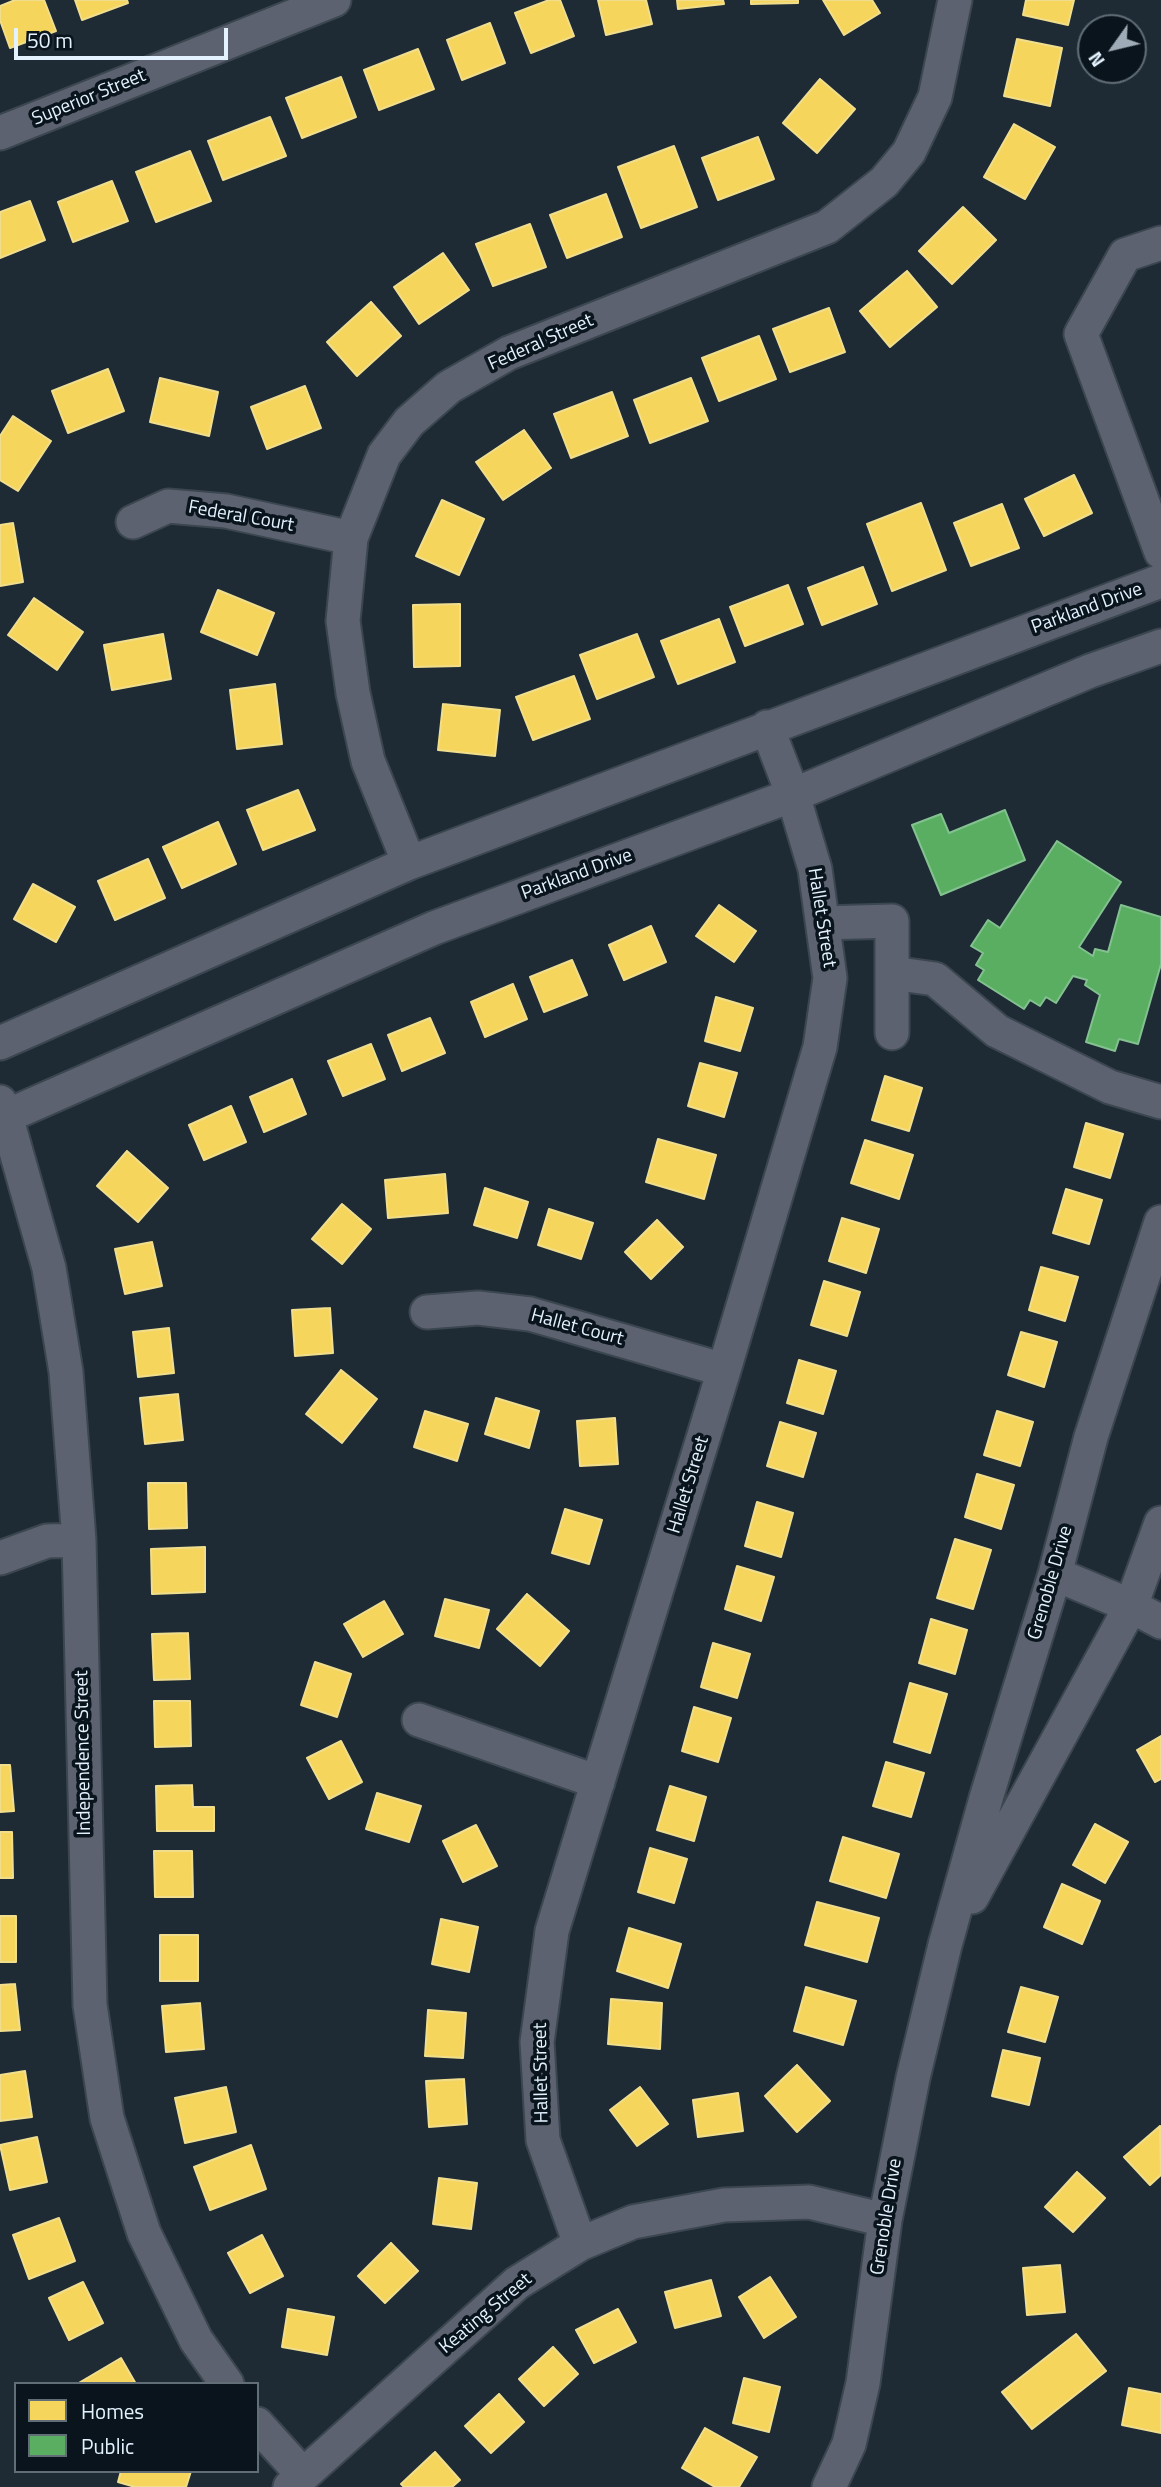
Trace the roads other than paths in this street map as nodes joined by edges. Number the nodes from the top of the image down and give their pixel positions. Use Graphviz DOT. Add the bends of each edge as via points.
graph roads {
  1 [pos="334,0"];
  2 [pos="955,0"];
  3 [pos="0,133"];
  4 [pos="1161,243"];
  5 [pos="1152,500"];
  6 [pos="133,522"];
  7 [pos="351,538"];
  8 [pos="1161,552"];
  9 [pos="1161,581"];
  10 [pos="1161,646"];
  11 [pos="767,727"];
  12 [pos="793,795"];
  13 [pos="409,863"];
  14 [pos="823,923"];
  15 [pos="892,973"];
  16 [pos="891,1033"];
  17 [pos="0,1043"];
  18 [pos="1161,1102"];
  19 [pos="2,1112"];
  20 [pos="1161,1222"];
  21 [pos="426,1312"];
  22 [pos="724,1370"];
  23 [pos="1161,1523"];
  24 [pos="79,1539"];
  25 [pos="0,1558"];
  26 [pos="1055,1574"];
  27 [pos="1131,1606"];
  28 [pos="1161,1622"];
  29 [pos="419,1720"];
  30 [pos="598,1782"];
  31 [pos="945,1945"];
  32 [pos="885,2220"];
  33 [pos="580,2244"];
  34 [pos="226,2382"];
  35 [pos="259,2427"];
  36 [pos="296,2481"];
  37 [pos="829,2487"];
  1 -- 3 [label="street, Superior Street"];
  2 -- 7 [label="street, Federal Street" via="935,97 909,152 884,182 827,227 509,353 449,387 409,422 384,455"];
  4 -- 5 [label="street" via="1125,255 1081,334"];
  5 -- 8 [label="street"];
  6 -- 7 [label="street, Federal Court" via="168,506 226,511"];
  7 -- 13 [label="street, Federal Street" via="343,621 353,693 368,761"];
  9 -- 11 [label="street, Parkland Drive"];
  10 -- 12 [label="street, Parkland Drive"];
  11 -- 12 [label="street, Hallet Street"];
  11 -- 13 [label="street, Parkland Drive"];
  12 -- 14 [label="street, Hallet Street" via="815,869"];
  12 -- 19 [label="street, Parkland Drive" via="434,928"];
  13 -- 17 [label="street, Parkland Drive"];
  14 -- 15 [label="street" via="892,921"];
  14 -- 22 [label="street, Hallet Street" via="830,978 820,1047"];
  15 -- 16 [label="street"];
  15 -- 18 [label="street" via="935,979 997,1031 1110,1087"];
  19 -- 24 [label="street, Independence Street" via="53,1294 66,1372"];
  20 -- 26 [label="street, Grenoble Drive" via="1091,1437"];
  21 -- 22 [label="street, Hallet Court" via="478,1308 530,1314"];
  22 -- 30 [label="street, Hallet Street"];
  23 -- 27 [label="street, Grenoble Drive"];
  24 -- 25 [label="street" via="47,1541"];
  24 -- 34 [label="street, Independence Street" via="90,2005 107,2118 144,2233 196,2340"];
  26 -- 27 [label="street"];
  26 -- 31 [label="street, Grenoble Drive"];
  27 -- 28 [label="street"];
  27 -- 31 [label="street, Grenoble Drive"];
  29 -- 30 [label="street"];
  30 -- 33 [label="street, Hallet Street" via="552,1931 537,2042 543,2140"];
  31 -- 32 [label="street, Grenoble Drive"];
  32 -- 33 [label="street, Keating Street" via="808,2202 724,2205 633,2222"];
  32 -- 37 [label="street, Grenoble Drive" via="863,2383 849,2444"];
  33 -- 36 [label="street, Keating Street" via="517,2283"];
  35 -- 36 [label="street"];
}
